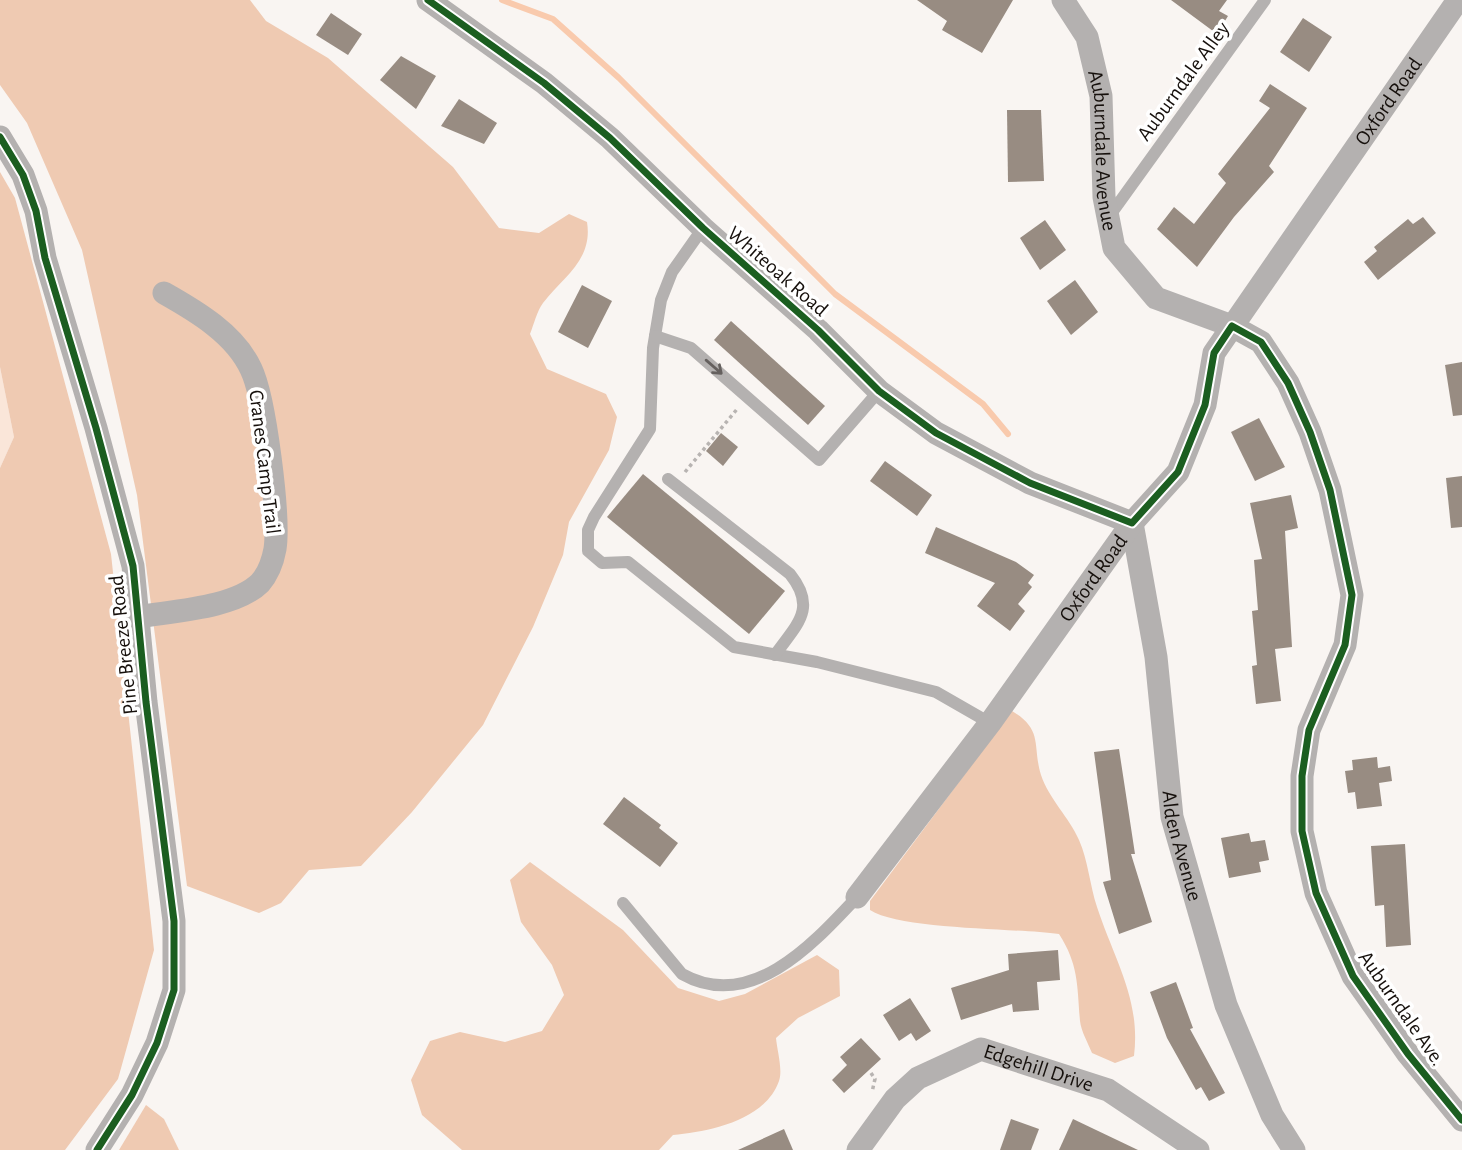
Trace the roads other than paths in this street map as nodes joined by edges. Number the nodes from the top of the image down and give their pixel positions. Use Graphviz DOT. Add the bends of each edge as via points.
graph roads {
  1 [pos="428,0"];
  2 [pos="1063,0"];
  3 [pos="1265,0"];
  4 [pos="1458,0"];
  5 [pos="0,137"];
  6 [pos="1108,218"];
  7 [pos="703,228"];
  8 [pos="164,293"];
  9 [pos="1233,326"];
  10 [pos="655,336"];
  11 [pos="879,391"];
  12 [pos="672,482"];
  13 [pos="1132,523"];
  14 [pos="138,617"];
  15 [pos="775,655"];
  16 [pos="990,723"];
  17 [pos="857,897"];
  18 [pos="623,902"];
  19 [pos="1462,1120"];
  20 [pos="97,1150"];
  21 [pos="858,1150"];
  22 [pos="1198,1150"];
  23 [pos="1294,1150"];
  1 -- 7 [label="street, Whiteoak Road" via="544,83 610,138"];
  2 -- 6 [label="street, Auburndale Avenue" via="1087,37 1101,96"];
  3 -- 6 [label="lane, Auburndale Alley"];
  4 -- 9 [label="street, Oxford Road"];
  5 -- 14 [label="street, Pine Breeze Road" via="23,174 36,211 45,258 133,566"];
  6 -- 9 [label="street, Auburndale Avenue" via="1114,248 1156,298"];
  7 -- 10 [label="lane" via="666,284"];
  7 -- 11 [label="street, Whiteoak Road"];
  8 -- 14 [label="street, Cranes Camp Trail" via="211,320 251,367 260,394 275,548 260,583 229,601"];
  9 -- 13 [label="street, Oxford Road" via="1214,354 1205,405 1178,472"];
  9 -- 19 [label="street, Auburndale Ave." via="1261,342 1310,432 1337,516 1352,595 1345,645 1309,730 1302,776 1302,831 1316,893 1353,976"];
  10 -- 11 [label="lane, one-way" via="691,348 819,460"];
  10 -- 15 [label="lane" via="650,429 594,517 588,530 588,551 602,563 628,562 734,647"];
  11 -- 13 [label="street, Whiteoak Road" via="936,433 1030,483"];
  12 -- 15 [label="lane" via="800,586 802,616"];
  13 -- 16 [label="street, Oxford Road"];
  13 -- 23 [label="street, Alden Avenue" via="1156,657 1172,817 1226,1005 1272,1115"];
  14 -- 20 [label="street, Pine Breeze Road" via="174,921 174,990 137,1085"];
  15 -- 16 [label="lane" via="936,692"];
  16 -- 17 [label="street, Oxford Road"];
  17 -- 18 [label="lane" via="782,967 755,981 731,985 695,981 682,974"];
  21 -- 22 [label="street, Edgehill Drive" via="895,1099 918,1078 982,1049 1108,1090"];
}
